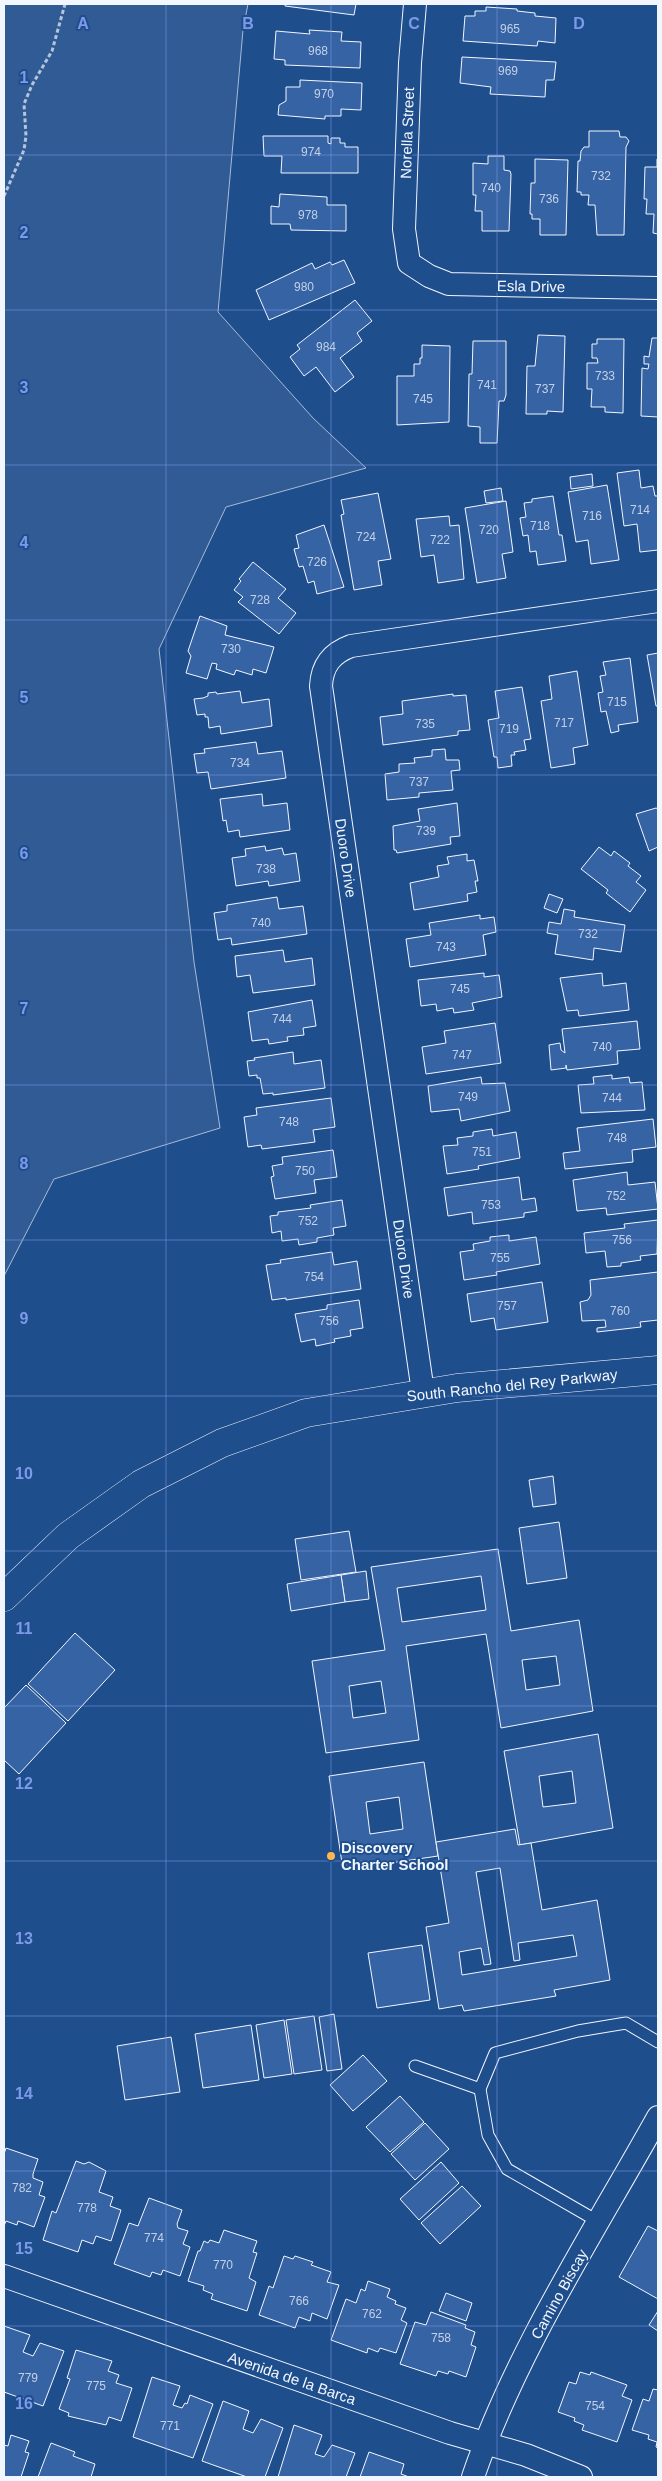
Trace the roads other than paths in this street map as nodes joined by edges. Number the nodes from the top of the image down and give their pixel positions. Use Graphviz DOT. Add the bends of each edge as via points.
graph roads {
  1 [pos="415,4"];
  2 [pos="409,263"];
  3 [pos="658,288"];
  4 [pos="658,601"];
  5 [pos="658,1370"];
  6 [pos="423,1392"];
  7 [pos="4,1597"];
  8 [pos="658,2042"];
  9 [pos="415,2066"];
  10 [pos="480,2089"];
  11 [pos="655,2131"];
  12 [pos="599,2222"];
  13 [pos="4,2276"];
  14 [pos="484,2443"];
  15 [pos="473,2477"];
  16 [pos="581,2477"];
  1 -- 2 [label="street, Norella Street" via="404,229"];
  2 -- 3 [label="street, Esla Drive" via="449,284"];
  4 -- 6 [label="street, Duoro Drive" via="352,646 333,655 322,675 321,686"];
  5 -- 6 [label="street, South Rancho del Rey Parkway"];
  6 -- 7 [label="street, South Rancho del Rey Parkway" via="306,1413 222,1443 141,1484 68,1536"];
  8 -- 10 [label="lane" via="626,2024 540,2040 495,2052"];
  9 -- 10 [label="lane"];
  10 -- 12 [label="lane" via="488,2135 507,2169"];
  11 -- 12 [label="street, Camino Biscay"];
  12 -- 14 [label="street, Camino Biscay" via="532,2342"];
  13 -- 14 [label="street, Avenida de la Barca"];
  14 -- 15 [label="street, Camino Biscay"];
  14 -- 16 [label="street, Avenida de la Barca" via="526,2455"];
}
